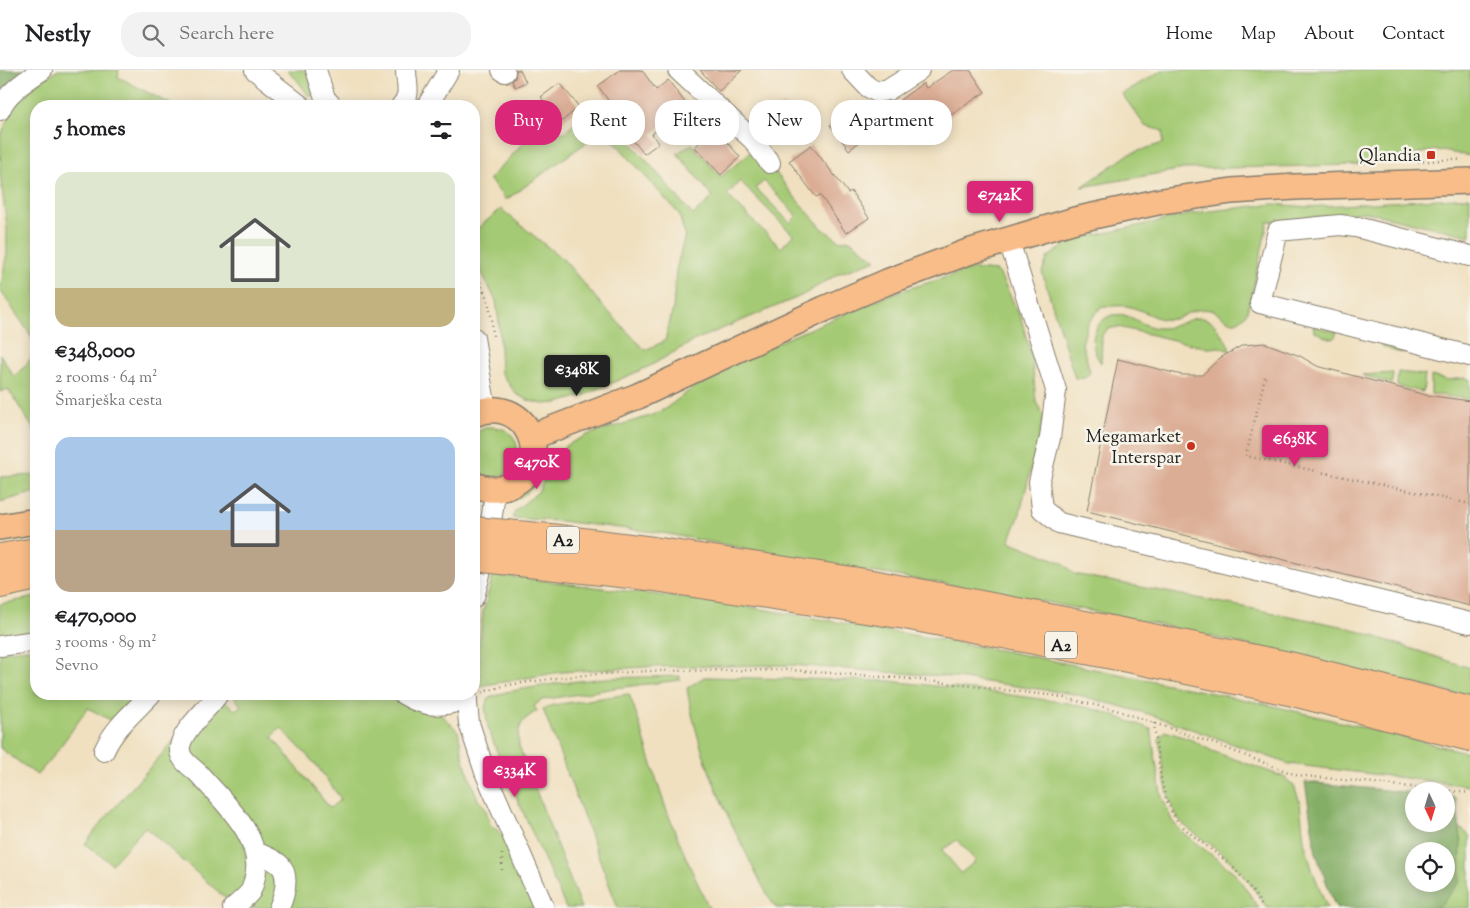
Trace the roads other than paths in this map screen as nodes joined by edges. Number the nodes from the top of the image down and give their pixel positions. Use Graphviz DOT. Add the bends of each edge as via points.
graph roads {
  1 [pos="42,70"];
  2 [pos="255,70"];
  3 [pos="316,70"];
  4 [pos="406,70"];
  5 [pos="449,70"];
  6 [pos="678,70"];
  7 [pos="852,70"];
  8 [pos="919,70"];
  9 [pos="293,100"];
  10 [pos="327,100"];
  11 [pos="407,100"];
  12 [pos="431,100"];
  13 [pos="0,110"];
  14 [pos="770,164"];
  15 [pos="1470,181"];
  16 [pos="1009,241"];
  17 [pos="1470,256"];
  18 [pos="1470,356"];
  19 [pos="480,412"];
  20 [pos="531,437"];
  21 [pos="484,487"];
  22 [pos="30,522"];
  23 [pos="0,528"];
  24 [pos="480,532"];
  25 [pos="30,553"];
  26 [pos="480,557"];
  27 [pos="0,558"];
  28 [pos="651,564"];
  29 [pos="480,574"];
  30 [pos="30,577"];
  31 [pos="0,584"];
  32 [pos="1470,623"];
  33 [pos="30,642"];
  34 [pos="0,646"];
  35 [pos="145,700"];
  36 [pos="213,700"];
  37 [pos="413,700"];
  38 [pos="458,700"];
  39 [pos="466,700"];
  40 [pos="1470,711"];
  41 [pos="1470,737"];
  42 [pos="104,751"];
  43 [pos="256,852"];
  44 [pos="233,908"];
  45 [pos="279,908"];
  46 [pos="544,908"];
  1 -- 13 [label="street" via="2,103"];
  2 -- 9 [label="street"];
  3 -- 10 [label="street"];
  4 -- 11 [label="street" via="409,92"];
  5 -- 12 [label="street"];
  6 -- 14 [label="street" via="753,140"];
  7 -- 8 [label="street" via="877,92 888,90"];
  15 -- 16 [label="main road" via="1232,191 1091,216"];
  16 -- 20 [label="main road" via="968,252 887,282 638,396"];
  16 -- 32 [label="street" via="1056,390 1050,438 1039,482 1042,509 1059,523"];
  17 -- 18 [label="street" via="1356,227 1340,225 1278,231 1260,304"];
  19 -- 20 [label="main road" via="498,409 514,415"];
  20 -- 21 [label="main road" via="534,449 526,474 505,488"];
  21 -- 29 [label="street" via="493,512"];
  22 -- 23 [label="main road"];
  24 -- 28 [label="highway, A2, bridge" via="550,538"];
  25 -- 27 [label="highway"];
  26 -- 28 [label="highway, A2, bridge"];
  28 -- 40 [label="highway, A2" via="872,584 1294,667"];
  28 -- 41 [label="highway, A2" via="1289,691"];
  30 -- 31 [label="highway"];
  33 -- 34 [label="street"];
  35 -- 42 [label="street" via="123,722"];
  36 -- 43 [label="street" via="189,729 180,750 184,760 234,814"];
  37 -- 38 [label="street" via="434,706"];
  39 -- 46 [label="street" via="469,724 485,772"];
  43 -- 44 [label="street" via="256,873 251,891"];
  43 -- 45 [label="street" via="281,866 285,890"];
}
